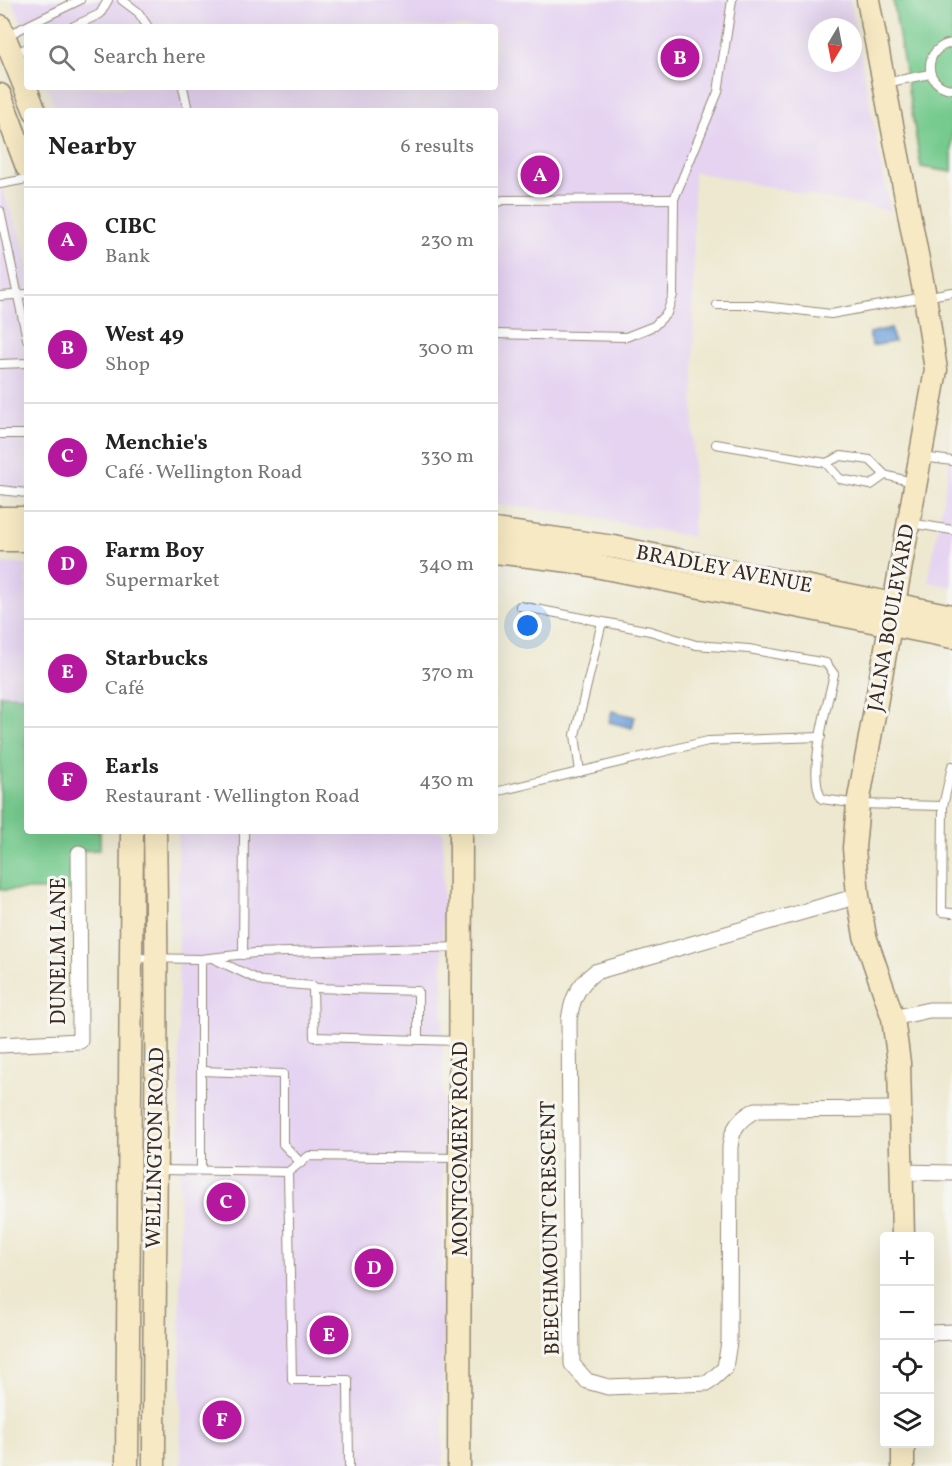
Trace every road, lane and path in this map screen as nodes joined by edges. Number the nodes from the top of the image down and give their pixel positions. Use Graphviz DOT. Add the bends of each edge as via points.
graph roads {
  1 [pos="80,0"];
  2 [pos="108,0"];
  3 [pos="122,0"];
  4 [pos="732,0"];
  5 [pos="868,0"];
  6 [pos="42,24"];
  7 [pos="78,24"];
  8 [pos="146,24"];
  9 [pos="24,35"];
  10 [pos="952,43"];
  11 [pos="9,45"];
  12 [pos="930,74"];
  13 [pos="884,83"];
  14 [pos="24,85"];
  15 [pos="952,89"];
  16 [pos="26,90"];
  17 [pos="184,90"];
  18 [pos="0,95"];
  19 [pos="33,108"];
  20 [pos="187,108"];
  21 [pos="24,158"];
  22 [pos="24,180"];
  23 [pos="0,184"];
  24 [pos="674,199"];
  25 [pos="498,202"];
  26 [pos="0,211"];
  27 [pos="952,292"];
  28 [pos="24,295"];
  29 [pos="0,296"];
  30 [pos="18,296"];
  31 [pos="925,296"];
  32 [pos="717,305"];
  33 [pos="24,325"];
  34 [pos="498,334"];
  35 [pos="24,363"];
  36 [pos="0,364"];
  37 [pos="0,434"];
  38 [pos="24,434"];
  39 [pos="716,444"];
  40 [pos="922,457"];
  41 [pos="952,461"];
  42 [pos="826,463"];
  43 [pos="885,475"];
  44 [pos="916,483"];
  45 [pos="0,490"];
  46 [pos="24,493"];
  47 [pos="0,518"];
  48 [pos="24,518"];
  49 [pos="909,523"];
  50 [pos="498,530"];
  51 [pos="952,530"];
  52 [pos="0,540"];
  53 [pos="24,540"];
  54 [pos="498,552"];
  55 [pos="520,606"];
  56 [pos="892,614"];
  57 [pos="952,616"];
  58 [pos="602,622"];
  59 [pos="952,637"];
  60 [pos="820,737"];
  61 [pos="952,766"];
  62 [pos="580,772"];
  63 [pos="498,791"];
  64 [pos="858,804"];
  65 [pos="943,806"];
  66 [pos="132,834"];
  67 [pos="155,834"];
  68 [pos="244,834"];
  69 [pos="461,834"];
  70 [pos="79,853"];
  71 [pos="858,896"];
  72 [pos="952,913"];
  73 [pos="461,947"];
  74 [pos="243,955"];
  75 [pos="132,958"];
  76 [pos="212,958"];
  77 [pos="201,959"];
  78 [pos="158,960"];
  79 [pos="314,988"];
  80 [pos="952,1010"];
  81 [pos="893,1018"];
  82 [pos="418,1040"];
  83 [pos="461,1041"];
  84 [pos="0,1045"];
  85 [pos="201,1071"];
  86 [pos="901,1109"];
  87 [pos="461,1158"];
  88 [pos="301,1163"];
  89 [pos="201,1169"];
  90 [pos="154,1170"];
  91 [pos="288,1172"];
  92 [pos="903,1172"];
  93 [pos="952,1173"];
  94 [pos="903,1232"];
  95 [pos="952,1332"];
  96 [pos="934,1333"];
  97 [pos="903,1448"];
  98 [pos="127,1466"];
  99 [pos="153,1466"];
  100 [pos="349,1466"];
  101 [pos="459,1466"];
  102 [pos="903,1466"];
  1 -- 6 [label="lane"];
  2 -- 7 [label="lane" via="100,14"];
  3 -- 8 [label="lane"];
  4 -- 24 [label="lane" via="718,92"];
  5 -- 13 [label="main road, JALNA BOULEVARD"];
  9 -- 11 [label="lane"];
  10 -- 12 [label="lane" via="933,53"];
  11 -- 14 [label="main road"];
  12 -- 13 [label="lane"];
  12 -- 15 [label="lane" via="940,85"];
  13 -- 31 [label="main road, JALNA BOULEVARD"];
  16 -- 19 [label="main road"];
  17 -- 20 [label="lane"];
  18 -- 21 [label="main road"];
  22 -- 23 [label="lane"];
  24 -- 25 [label="lane"];
  24 -- 34 [label="lane" via="673,295 667,313 654,326 626,337"];
  26 -- 30 [label="lane"];
  27 -- 31 [label="lane"];
  28 -- 30 [label="lane"];
  29 -- 30 [label="lane"];
  30 -- 33 [label="lane"];
  31 -- 32 [label="lane" via="831,314"];
  31 -- 40 [label="main road, JALNA BOULEVARD" via="936,370"];
  35 -- 36 [label="lane"];
  37 -- 38 [label="lane"];
  39 -- 42 [label="lane"];
  40 -- 41 [label="lane"];
  40 -- 44 [label="main road, JALNA BOULEVARD"];
  42 -- 43 [label="lane" via="841,456 870,460"];
  42 -- 43 [label="lane" via="840,478 871,485"];
  43 -- 44 [label="lane"];
  44 -- 49 [label="main road, JALNA BOULEVARD"];
  45 -- 46 [label="lane"];
  47 -- 48 [label="main road"];
  49 -- 51 [label="lane"];
  49 -- 56 [label="main road, JALNA BOULEVARD"];
  50 -- 56 [label="main road, BRADLEY AVENUE" via="603,545"];
  52 -- 53 [label="main road"];
  54 -- 56 [label="main road, BRADLEY AVENUE"];
  55 -- 58 [label="lane"];
  56 -- 57 [label="main road, BRADLEY AVENUE"];
  56 -- 59 [label="main road, BRADLEY AVENUE"];
  56 -- 64 [label="main road, JALNA BOULEVARD"];
  58 -- 60 [label="lane" via="696,645 749,649 826,663 834,674"];
  58 -- 62 [label="lane" via="575,735"];
  60 -- 62 [label="lane" via="708,741"];
  60 -- 64 [label="lane" via="818,793 822,799"];
  61 -- 65 [label="lane"];
  62 -- 63 [label="lane"];
  64 -- 65 [label="lane"];
  64 -- 71 [label="main road, JALNA BOULEVARD" via="854,848"];
  65 -- 72 [label="lane" via="942,912"];
  66 -- 75 [label="main road, WELLINGTON ROAD"];
  67 -- 78 [label="main road, WELLINGTON ROAD"];
  68 -- 74 [label="lane"];
  69 -- 73 [label="main road, MONTGOMERY ROAD"];
  70 -- 84 [label="street, DUNELM LANE" via="80,1041"];
  71 -- 81 [label="main road, JALNA BOULEVARD" via="865,936"];
  71 -- 86 [label="street, BEECHMOUNT CRESCENT" via="595,972 575,993 569,1020 572,1364 587,1381 608,1387 708,1383 725,1368 729,1342 730,1147 734,1127 756,1110"];
  73 -- 74 [label="lane"];
  73 -- 83 [label="main road, MONTGOMERY ROAD"];
  74 -- 76 [label="lane"];
  75 -- 78 [label="lane"];
  75 -- 98 [label="main road, WELLINGTON ROAD"];
  76 -- 77 [label="lane"];
  76 -- 79 [label="lane" via="262,981 310,984"];
  77 -- 78 [label="lane"];
  77 -- 85 [label="lane"];
  78 -- 90 [label="main road, WELLINGTON ROAD"];
  79 -- 82 [label="lane" via="314,1037"];
  79 -- 82 [label="lane" via="418,991"];
  80 -- 81 [label="street" via="929,1010"];
  81 -- 86 [label="main road, JALNA BOULEVARD"];
  82 -- 83 [label="lane"];
  83 -- 87 [label="main road, MONTGOMERY ROAD"];
  85 -- 88 [label="lane" via="282,1074 283,1144"];
  85 -- 89 [label="lane"];
  86 -- 92 [label="main road, JALNA BOULEVARD"];
  87 -- 88 [label="lane" via="309,1156"];
  87 -- 101 [label="main road, MONTGOMERY ROAD"];
  88 -- 91 [label="lane"];
  89 -- 90 [label="lane"];
  89 -- 91 [label="lane"];
  90 -- 99 [label="main road, WELLINGTON ROAD"];
  91 -- 100 [label="lane" via="292,1380 348,1380"];
  92 -- 93 [label="street"];
  92 -- 94 [label="main road, JALNA BOULEVARD"];
  95 -- 96 [label="street"];
  97 -- 102 [label="main road"];
}
